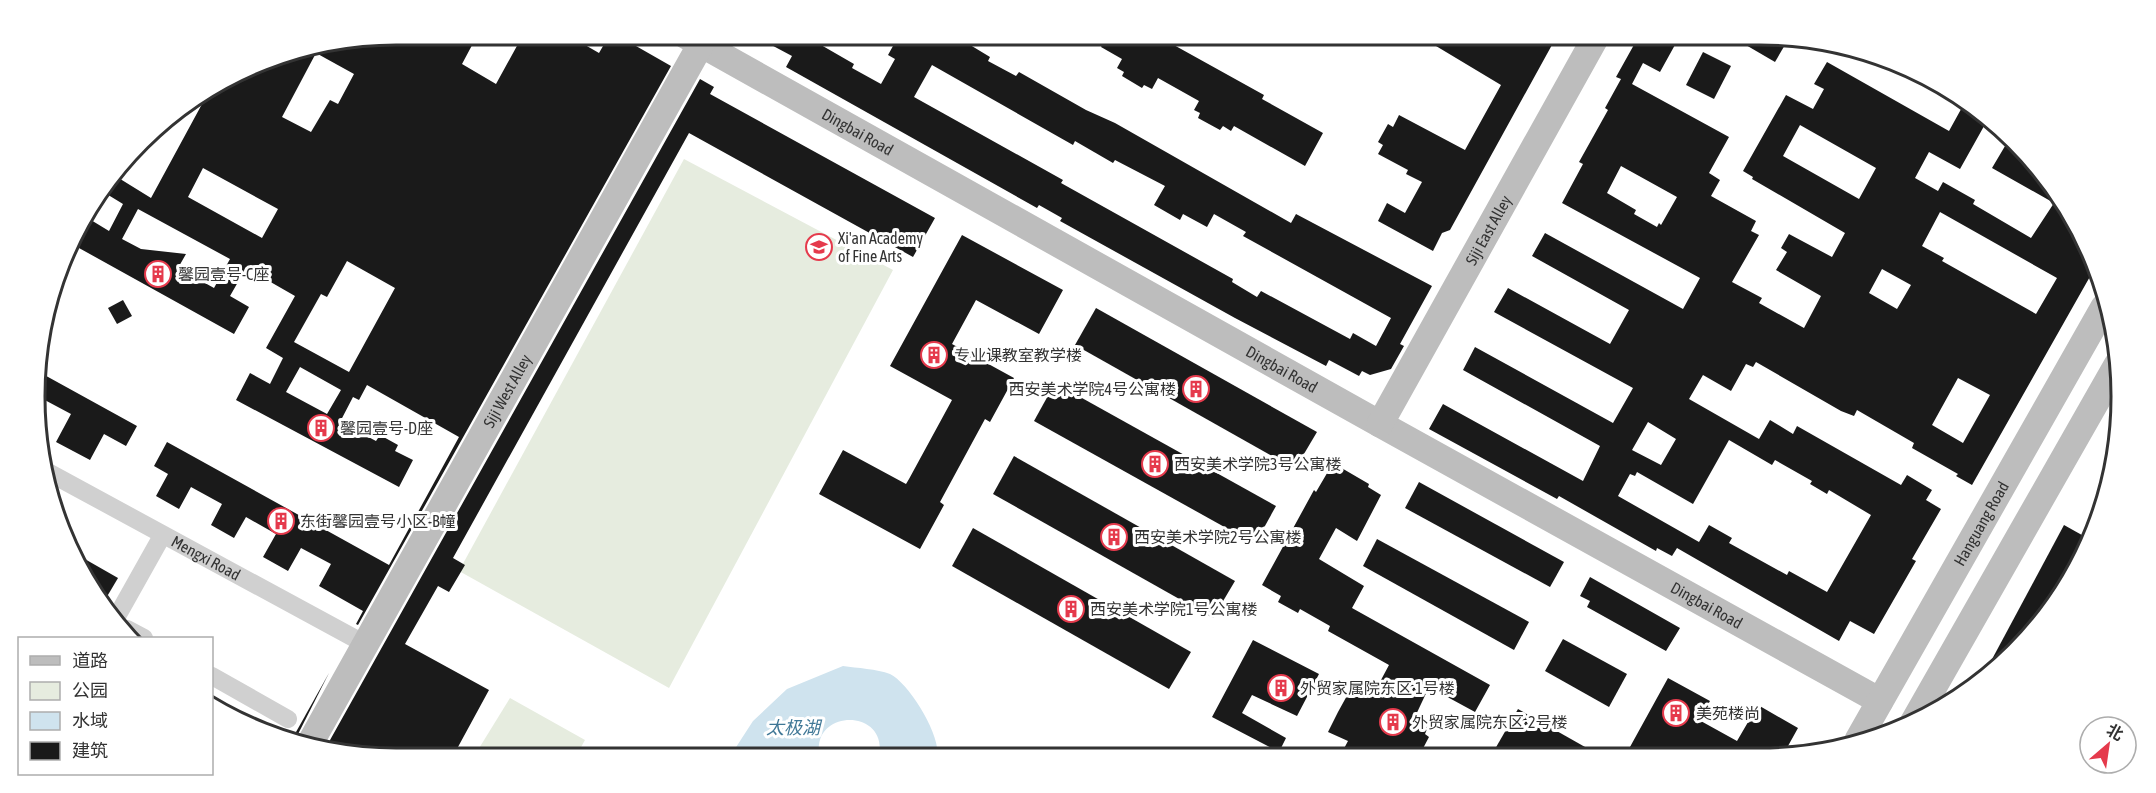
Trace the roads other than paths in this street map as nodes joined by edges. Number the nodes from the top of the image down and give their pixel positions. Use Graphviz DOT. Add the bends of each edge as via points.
graph roads {
  1 [pos="694,45"];
  2 [pos="712,45"];
  3 [pos="1591,45"];
  4 [pos="2101,313"];
  5 [pos="2110,377"];
  6 [pos="1380,424"];
  7 [pos="55,476"];
  8 [pos="162,536"];
  9 [pos="119,612"];
  10 [pos="365,644"];
  11 [pos="213,677"];
  12 [pos="1880,701"];
  13 [pos="1921,709"];
  14 [pos="288,719"];
  15 [pos="1862,732"];
  16 [pos="313,738"];
  1 -- 10 [label="street, Siji West Alley"];
  2 -- 6 [label="street, Dingbai Road"];
  3 -- 6 [label="street, Siji East Alley"];
  4 -- 12 [label="street, Hanguang Road"];
  5 -- 13 [label="street"];
  6 -- 12 [label="street, Dingbai Road"];
  7 -- 8 [label="street, Mengxi Road"];
  8 -- 9 [label="street"];
  8 -- 10 [label="street, Mengxi Road"];
  10 -- 16 [label="street, Siji West Alley"];
  11 -- 14 [label="street"];
  12 -- 15 [label="street, Hanguang Road"];
}
